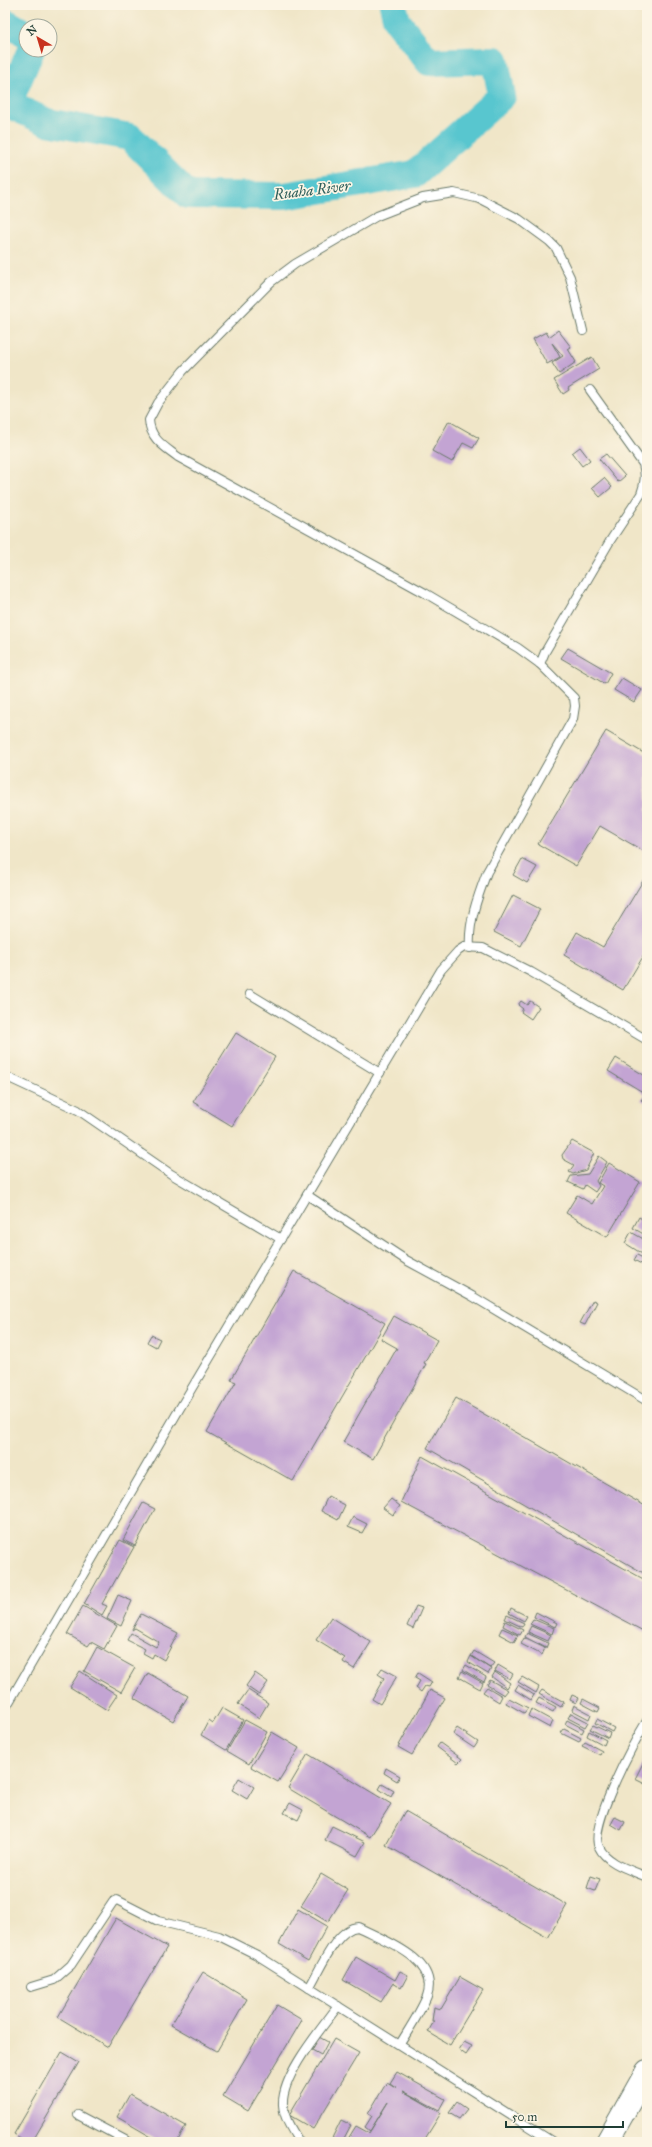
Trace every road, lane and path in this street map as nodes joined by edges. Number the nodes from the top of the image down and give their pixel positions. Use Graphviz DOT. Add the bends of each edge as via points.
graph roads {
  1 [pos="583,331"];
  2 [pos="590,390"];
  3 [pos="540,664"];
  4 [pos="470,948"];
  5 [pos="250,994"];
  6 [pos="647,1040"];
  7 [pos="380,1073"];
  8 [pos="5,1076"];
  9 [pos="307,1195"];
  10 [pos="281,1239"];
  11 [pos="647,1401"];
  12 [pos="5,1709"];
  13 [pos="647,1721"];
  14 [pos="647,1878"];
  15 [pos="31,1988"];
  16 [pos="309,1988"];
  17 [pos="338,2006"];
  18 [pos="400,2044"];
  19 [pos="647,2071"];
  20 [pos="78,2115"];
  21 [pos="129,2142"];
  22 [pos="299,2142"];
  23 [pos="553,2142"];
  24 [pos="607,2142"];
  1 -- 3 [label="lane" via="570,277 550,241 519,219 480,199 454,193 423,198 377,216 295,264 271,282 183,371 158,403 149,420 151,433 158,441 198,470 277,510 425,593 518,648"];
  2 -- 3 [label="lane" via="643,464 646,477 642,494 610,541"];
  3 -- 4 [label="lane" via="574,698 572,719 486,872 470,928"];
  4 -- 6 [label="lane" via="483,948 531,972"];
  4 -- 7 [label="lane" via="458,951 441,970"];
  5 -- 7 [label="lane"];
  7 -- 9 [label="lane"];
  8 -- 10 [label="lane" via="78,1110 171,1174"];
  9 -- 10 [label="lane"];
  9 -- 11 [label="lane" via="406,1260 472,1296"];
  10 -- 12 [label="lane"];
  13 -- 14 [label="lane" via="610,1792 598,1830 598,1846 606,1856"];
  15 -- 16 [label="lane" via="54,1980 71,1966 113,1902 117,1900 158,1922 220,1936 257,1955"];
  16 -- 17 [label="lane"];
  16 -- 18 [label="lane" via="338,1938 351,1928 358,1927 415,1958 424,1967 427,1995"];
  17 -- 18 [label="lane"];
  17 -- 22 [label="lane" via="301,2057 287,2084 283,2105 288,2124"];
  18 -- 23 [label="lane"];
  19 -- 24 [label="highway"];
  20 -- 21 [label="lane"];
}
